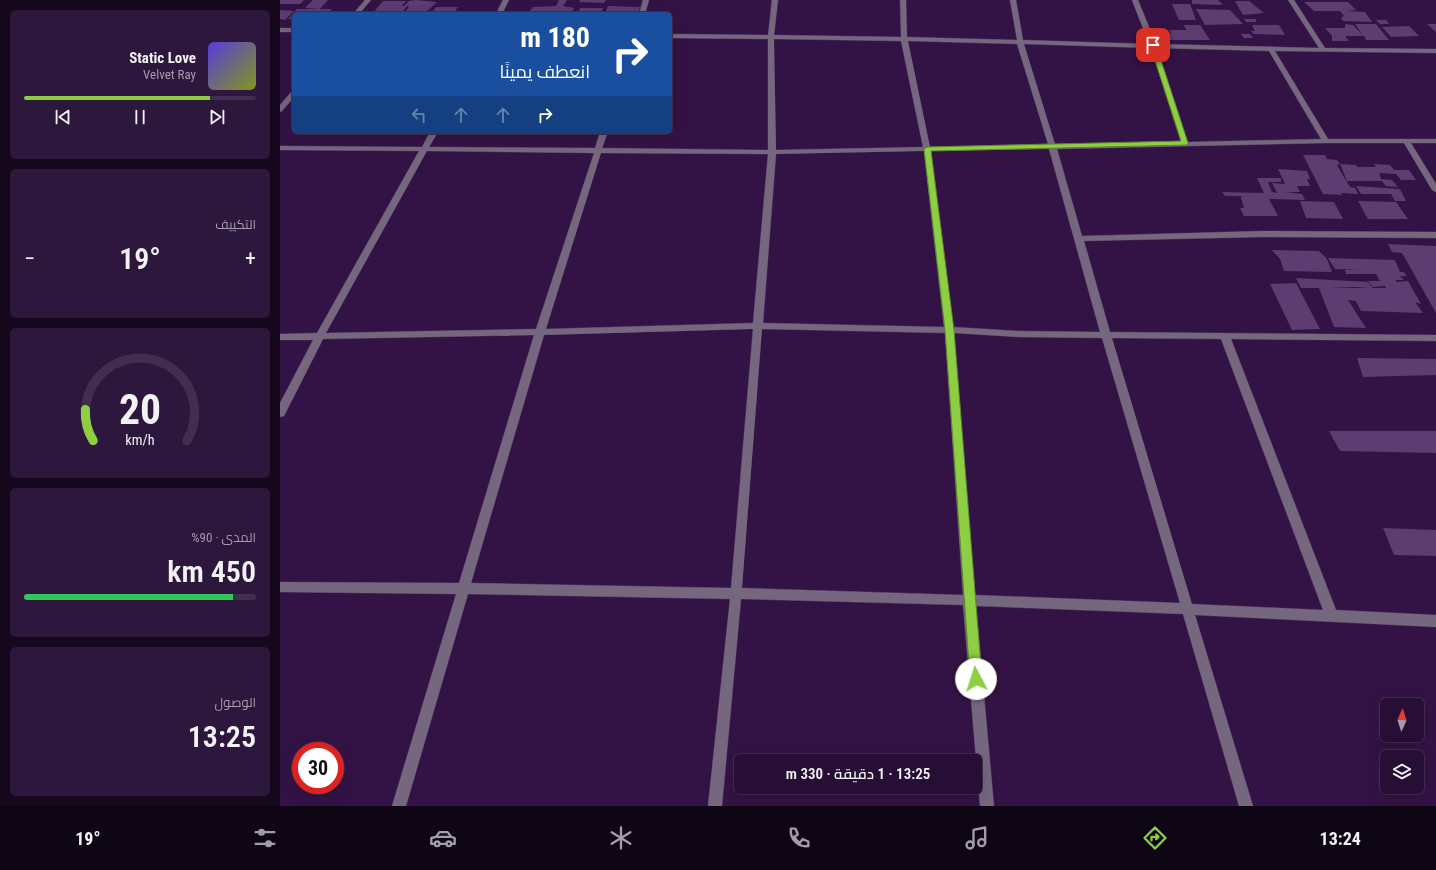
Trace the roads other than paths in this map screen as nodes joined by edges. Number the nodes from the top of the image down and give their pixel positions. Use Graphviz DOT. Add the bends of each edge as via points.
graph roads {
  1 [pos="368,0"];
  2 [pos="506,0"];
  3 [pos="646,0"];
  4 [pos="775,0"];
  5 [pos="902,0"];
  6 [pos="1013,0"];
  7 [pos="1135,0"];
  8 [pos="1291,0"];
  9 [pos="358,12"];
  10 [pos="500,12"];
  11 [pos="643,12"];
  12 [pos="280,30"];
  13 [pos="292,30"];
  14 [pos="672,36"];
  15 [pos="771,38"];
  16 [pos="904,39"];
  17 [pos="1020,42"];
  18 [pos="1153,45"];
  19 [pos="1271,49"];
  20 [pos="1323,49"];
  21 [pos="1436,51"];
  22 [pos="292,95"];
  23 [pos="280,110"];
  24 [pos="433,134"];
  25 [pos="603,134"];
  26 [pos="1326,141"];
  27 [pos="1406,141"];
  28 [pos="1436,141"];
  29 [pos="1185,143"];
  30 [pos="1052,146"];
  31 [pos="280,148"];
  32 [pos="424,149"];
  33 [pos="927,149"];
  34 [pos="598,150"];
  35 [pos="772,152"];
  36 [pos="1436,190"];
  37 [pos="1436,235"];
  38 [pos="1079,239"];
  39 [pos="759,326"];
  40 [pos="949,330"];
  41 [pos="540,332"];
  42 [pos="1106,335"];
  43 [pos="320,336"];
  44 [pos="280,337"];
  45 [pos="1225,337"];
  46 [pos="1436,338"];
  47 [pos="280,413"];
  48 [pos="280,587"];
  49 [pos="464,588"];
  50 [pos="736,594"];
  51 [pos="969,600"];
  52 [pos="1188,609"];
  53 [pos="1331,614"];
  54 [pos="1436,621"];
  55 [pos="399,806"];
  56 [pos="715,806"];
  57 [pos="987,806"];
  58 [pos="1246,806"];
  1 -- 9 [label="street"];
  2 -- 10 [label="street"];
  3 -- 11 [label="street"];
  4 -- 15 [label="street"];
  5 -- 16 [label="street"];
  6 -- 17 [label="street"];
  7 -- 18 [label="street"];
  8 -- 20 [label="street"];
  12 -- 13 [label="street"];
  14 -- 15 [label="street"];
  15 -- 16 [label="street"];
  15 -- 35 [label="street"];
  16 -- 17 [label="street"];
  16 -- 33 [label="street"];
  17 -- 18 [label="street"];
  17 -- 30 [label="street"];
  18 -- 19 [label="street"];
  18 -- 29 [label="street"];
  19 -- 20 [label="street"];
  19 -- 26 [label="street"];
  20 -- 21 [label="street"];
  22 -- 23 [label="street"];
  24 -- 32 [label="street"];
  25 -- 34 [label="street"];
  26 -- 27 [label="street"];
  26 -- 29 [label="street"];
  27 -- 28 [label="street"];
  27 -- 36 [label="street"];
  29 -- 30 [label="street"];
  30 -- 33 [label="street"];
  30 -- 38 [label="street"];
  31 -- 32 [label="street"];
  32 -- 34 [label="street"];
  32 -- 43 [label="street"];
  33 -- 35 [label="street"];
  33 -- 40 [label="street"];
  34 -- 35 [label="street"];
  34 -- 41 [label="street"];
  35 -- 39 [label="street"];
  37 -- 38 [label="street" via="1262,234"];
  38 -- 42 [label="street"];
  39 -- 40 [label="street"];
  39 -- 41 [label="street"];
  39 -- 50 [label="street"];
  40 -- 42 [label="street"];
  40 -- 51 [label="street"];
  41 -- 43 [label="street"];
  41 -- 49 [label="street"];
  42 -- 45 [label="street"];
  42 -- 52 [label="street"];
  43 -- 44 [label="street"];
  43 -- 47 [label="street"];
  45 -- 46 [label="street"];
  45 -- 53 [label="street"];
  48 -- 49 [label="street"];
  49 -- 50 [label="street"];
  49 -- 55 [label="street"];
  50 -- 51 [label="street"];
  50 -- 56 [label="street"];
  51 -- 52 [label="street"];
  51 -- 57 [label="street"];
  52 -- 53 [label="street"];
  52 -- 58 [label="street"];
  53 -- 54 [label="street"];
}
